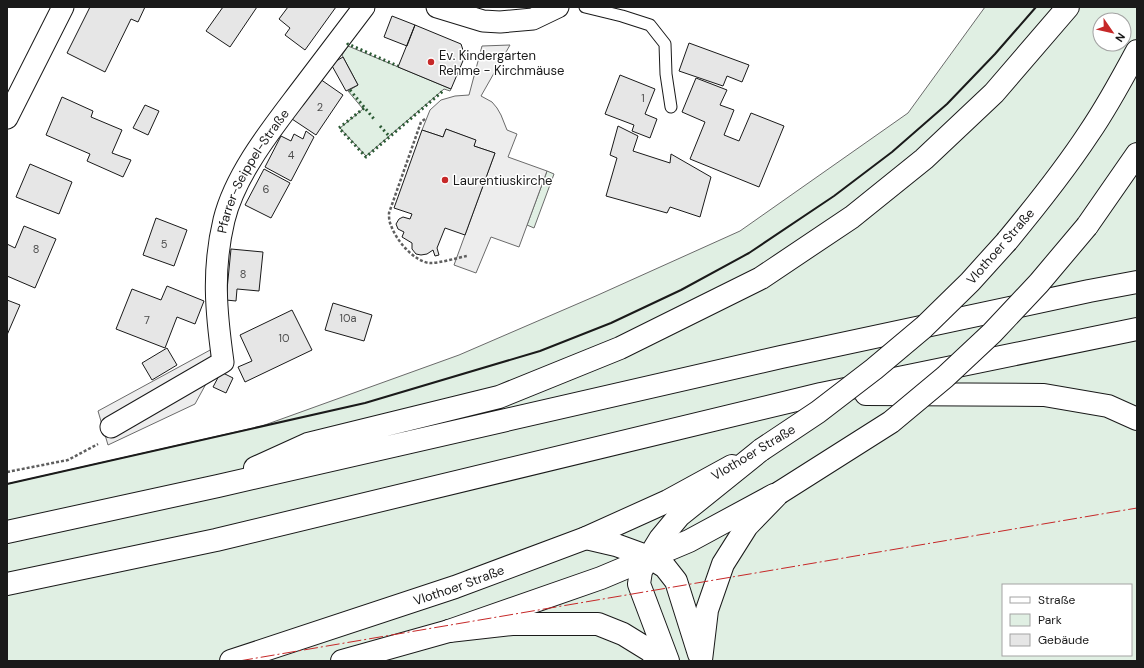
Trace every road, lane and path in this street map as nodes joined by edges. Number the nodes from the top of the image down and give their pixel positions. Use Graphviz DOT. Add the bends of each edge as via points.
graph roads {
  1 [pos="63,7"];
  2 [pos="364,7"];
  3 [pos="437,7"];
  4 [pos="558,7"];
  5 [pos="585,7"];
  6 [pos="1068,7"];
  7 [pos="1137,51"];
  8 [pos="671,107"];
  9 [pos="7,118"];
  10 [pos="425,119"];
  11 [pos="1137,154"];
  12 [pos="467,256"];
  13 [pos="1137,282"];
  14 [pos="1137,329"];
  15 [pos="821,394"];
  16 [pos="1137,419"];
  17 [pos="111,427"];
  18 [pos="760,450"];
  19 [pos="7,472"];
  20 [pos="218,486"];
  21 [pos="779,493"];
  22 [pos="7,532"];
  23 [pos="586,538"];
  24 [pos="649,557"];
  25 [pos="7,584"];
  26 [pos="449,631"];
  27 [pos="701,660"];
  28 [pos="232,661"];
  29 [pos="342,661"];
  30 [pos="661,661"];
  31 [pos="668,661"];
  1 -- 9 [label="street"];
  2 -- 17 [label="street, Pfarrer-Seippel-Straße" via="268,134 238,183 225,219 217,260 216,301 223,362"];
  3 -- 4 [label="street" via="483,21 500,22 533,19"];
  5 -- 8 [label="lane" via="650,25 665,44"];
  6 -- 20 [label="main road" via="994,93 924,159 852,218 761,278 620,348 500,397 308,444"];
  7 -- 18 [label="main road, Vlothoer Straße, bridge" via="1109,103 1055,182 970,282 924,327 874,369 818,412"];
  10 -- 12 [label="path" via="421,122 389,213 390,225 398,239 419,260 429,263"];
  11 -- 21 [label="main road, bridge" via="1087,226 992,333 891,422"];
  13 -- 20 [label="main road" via="781,357"];
  14 -- 15 [label="main road"];
  15 -- 16 [label="main road" via="1044,395 1108,406"];
  15 -- 25 [label="main road" via="216,540"];
  17 -- 19 [label="path" via="105,440 68,460"];
  18 -- 23 [label="main road, Vlothoer Straße" via="668,501"];
  18 -- 24 [label="main road" via="679,516"];
  20 -- 22 [label="main road"];
  21 -- 24 [label="main road" via="689,541"];
  21 -- 27 [label="main road" via="747,526 723,564 707,610"];
  23 -- 24 [label="main road"];
  23 -- 28 [label="main road, Vlothoer Straße" via="455,587"];
  24 -- 26 [label="main road" via="601,578"];
  24 -- 27 [label="main road" via="665,567 676,582"];
  24 -- 31 [label="main road" via="641,571 640,584"];
  26 -- 29 [label="main road"];
  26 -- 30 [label="main road" via="512,624 598,624 622,634 649,650"];
}
